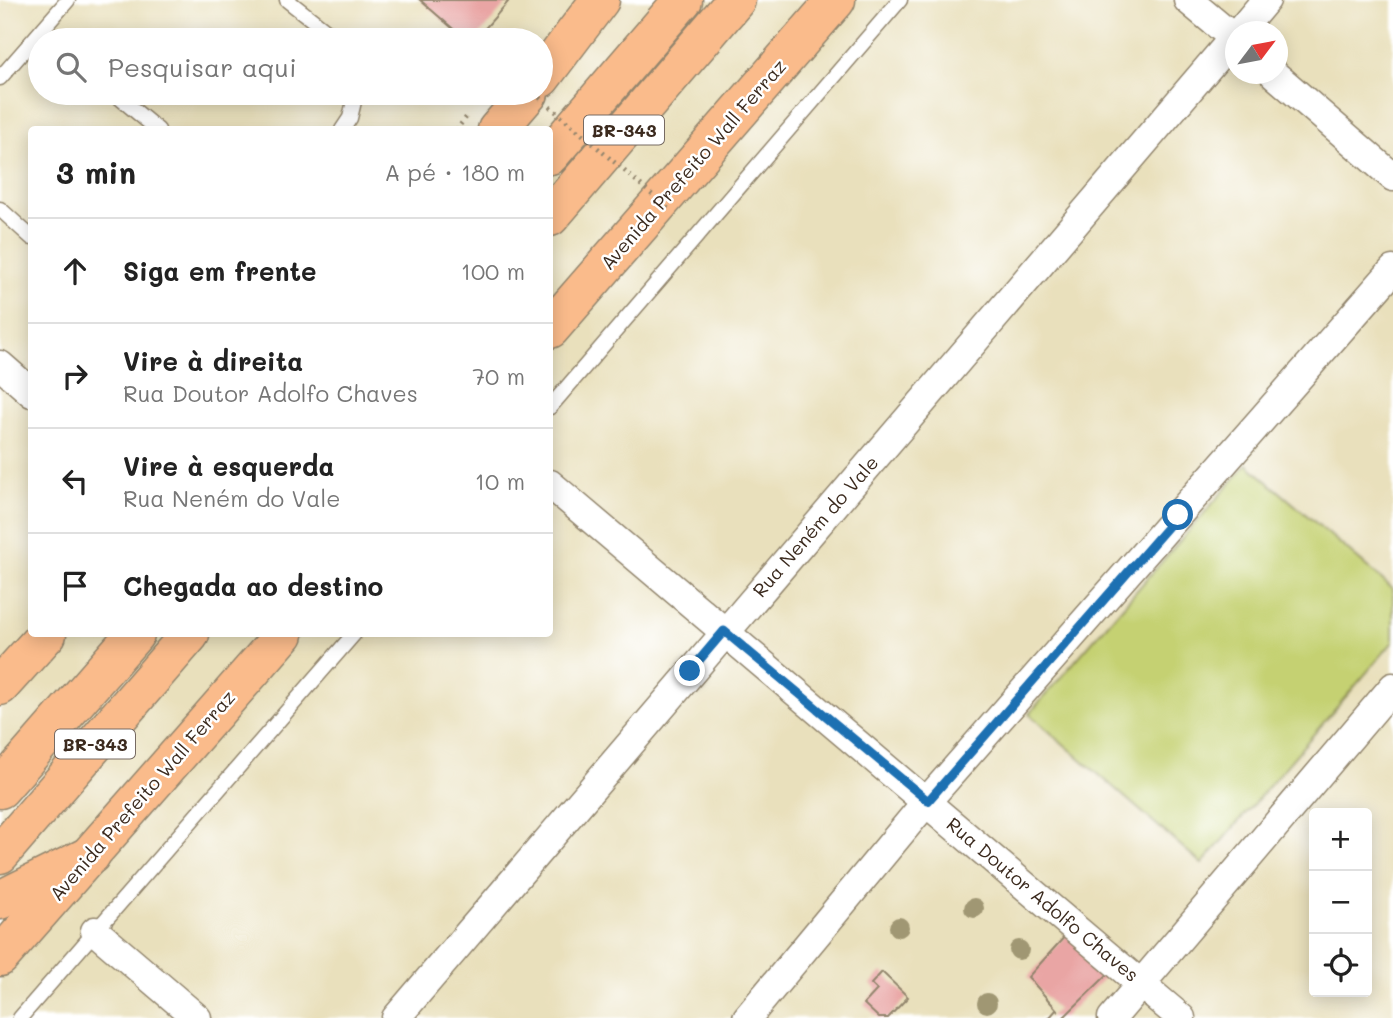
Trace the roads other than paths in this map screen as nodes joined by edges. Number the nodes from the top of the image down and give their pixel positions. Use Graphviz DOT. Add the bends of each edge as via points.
graph roads {
  1 [pos="68,0"];
  2 [pos="287,0"];
  3 [pos="600,0"];
  4 [pos="683,0"];
  5 [pos="736,0"];
  6 [pos="836,0"];
  7 [pos="900,0"];
  8 [pos="1188,0"];
  9 [pos="1266,0"];
  10 [pos="1248,21"];
  11 [pos="51,28"];
  12 [pos="323,28"];
  13 [pos="1225,28"];
  14 [pos="1225,49"];
  15 [pos="28,52"];
  16 [pos="553,62"];
  17 [pos="0,78"];
  18 [pos="1286,84"];
  19 [pos="128,105"];
  20 [pos="353,105"];
  21 [pos="521,105"];
  22 [pos="153,126"];
  23 [pos="345,126"];
  24 [pos="501,126"];
  25 [pos="553,152"];
  26 [pos="1393,177"];
  27 [pos="0,209"];
  28 [pos="553,214"];
  29 [pos="28,234"];
  30 [pos="1393,270"];
  31 [pos="553,326"];
  32 [pos="0,365"];
  33 [pos="28,390"];
  34 [pos="553,403"];
  35 [pos="553,487"];
  36 [pos="724,631"];
  37 [pos="44,637"];
  38 [pos="132,637"];
  39 [pos="187,637"];
  40 [pos="281,637"];
  41 [pos="351,637"];
  42 [pos="0,686"];
  43 [pos="1393,687"];
  44 [pos="0,789"];
  45 [pos="928,801"];
  46 [pos="0,854"];
  47 [pos="91,855"];
  48 [pos="0,900"];
  49 [pos="95,931"];
  50 [pos="0,957"];
  51 [pos="1142,984"];
  52 [pos="20,1018"];
  53 [pos="197,1018"];
  54 [pos="396,1018"];
  55 [pos="747,1018"];
  56 [pos="1112,1018"];
  57 [pos="1181,1018"];
  1 -- 11 [label="lane"];
  2 -- 12 [label="lane"];
  3 -- 16 [label="main road"];
  4 -- 25 [label="main road, BR-343"];
  5 -- 28 [label="main road, BR-343"];
  6 -- 31 [label="main road, Avenida Prefeito Wall Ferraz"];
  7 -- 34 [label="lane"];
  8 -- 13 [label="street"];
  9 -- 10 [label="street, Rua Neném do Vale"];
  14 -- 36 [label="street, Rua Neném do Vale"];
  15 -- 17 [label="lane"];
  18 -- 26 [label="street"];
  19 -- 22 [label="lane"];
  20 -- 23 [label="lane"];
  21 -- 24 [label="main road"];
  27 -- 29 [label="lane"];
  30 -- 45 [label="street"];
  32 -- 33 [label="street"];
  35 -- 36 [label="street, Rua Doutor Adolfo Chaves"];
  36 -- 45 [label="street, Rua Doutor Adolfo Chaves"];
  36 -- 54 [label="street, Rua Neném do Vale"];
  37 -- 42 [label="main road"];
  38 -- 44 [label="main road, BR-343"];
  39 -- 46 [label="main road, BR-343"];
  40 -- 47 [label="main road, Avenida Prefeito Wall Ferraz"];
  41 -- 49 [label="lane"];
  43 -- 51 [label="street"];
  45 -- 51 [label="street, Rua Doutor Adolfo Chaves"];
  45 -- 55 [label="street"];
  47 -- 48 [label="main road"];
  47 -- 50 [label="main road, Avenida Prefeito Wall Ferraz"];
  49 -- 52 [label="lane"];
  49 -- 53 [label="street"];
  51 -- 56 [label="street"];
  51 -- 57 [label="street, Rua Doutor Adolfo Chaves"];
}
